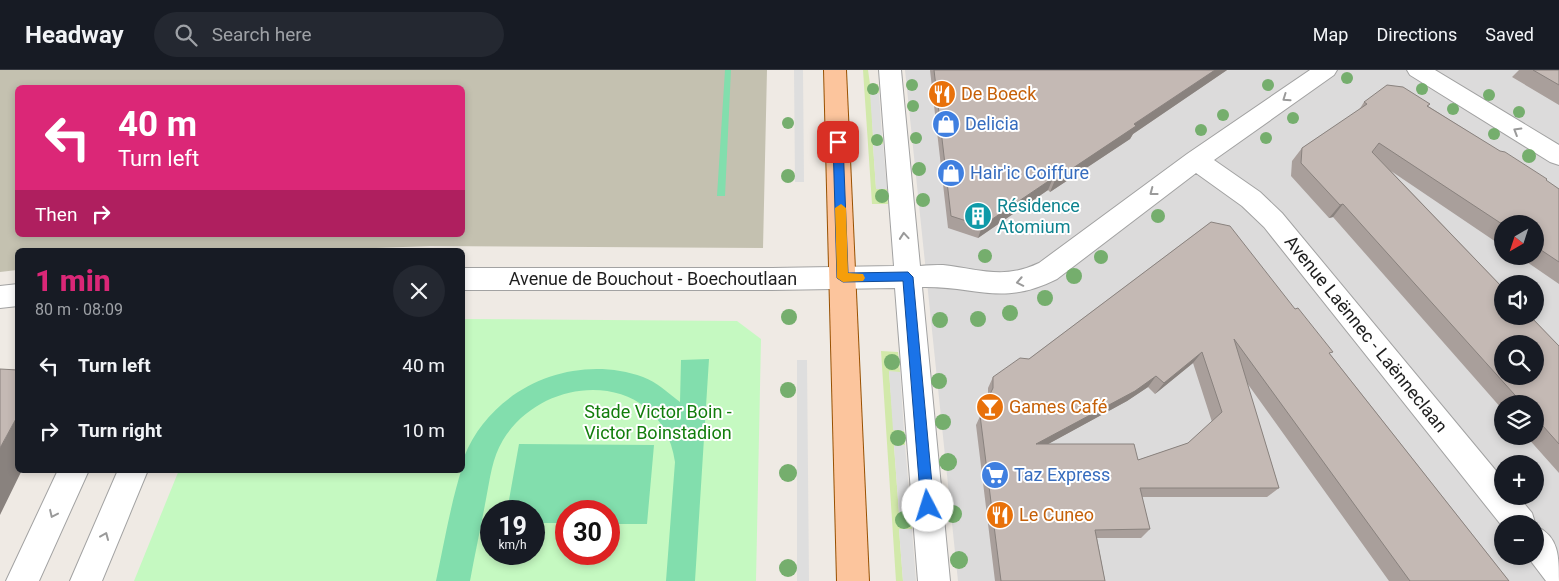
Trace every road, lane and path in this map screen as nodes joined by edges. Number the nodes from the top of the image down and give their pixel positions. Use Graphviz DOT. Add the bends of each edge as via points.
graph roads {
  1 [pos="836,70"];
  2 [pos="890,70"];
  3 [pos="1326,70"];
  4 [pos="1418,70"];
  5 [pos="1559,156"];
  6 [pos="1196,160"];
  7 [pos="908,277"];
  8 [pos="843,278"];
  9 [pos="465,279"];
  10 [pos="15,295"];
  11 [pos="0,297"];
  12 [pos="73,473"];
  13 [pos="132,473"];
  14 [pos="1514,515"];
  15 [pos="1544,552"];
  16 [pos="1559,571"];
  17 [pos="22,581"];
  18 [pos="86,581"];
  19 [pos="853,581"];
  20 [pos="934,581"];
  1 -- 8 [label="main road"];
  7 -- 2 [label="street, one-way"];
  3 -- 6 [label="street, Avenue de Bouchout - Boechoutlaan, one-way"];
  5 -- 4 [label="street, one-way"];
  6 -- 7 [label="street, Avenue de Bouchout - Boechoutlaan, one-way" via="1033,280 1013,284 942,276"];
  6 -- 14 [label="street, Avenue Laënnec - Laënneclaan" via="1251,199 1273,220"];
  7 -- 8 [label="street, Avenue de Bouchout - Boechoutlaan"];
  7 -- 20 [label="street"];
  8 -- 9 [label="street, Avenue de Bouchout - Boechoutlaan"];
  8 -- 19 [label="main road"];
  10 -- 11 [label="street"];
  12 -- 17 [label="street, one-way"];
  18 -- 13 [label="street, one-way"];
  15 -- 16 [label="street"];
}
